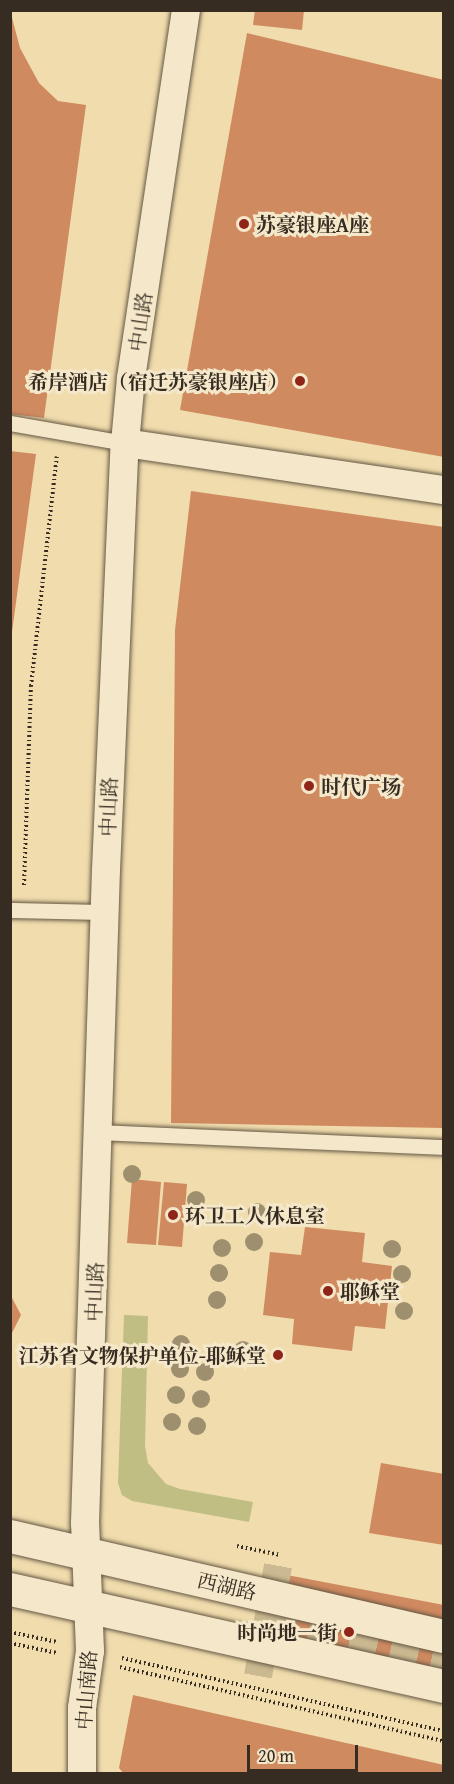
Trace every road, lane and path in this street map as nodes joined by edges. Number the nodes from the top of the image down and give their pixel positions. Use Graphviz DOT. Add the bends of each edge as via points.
graph roads {
  1 [pos="186,10"];
  2 [pos="10,423"];
  3 [pos="60,432"];
  4 [pos="125,443"];
  5 [pos="444,490"];
  6 [pos="16,910"];
  7 [pos="105,912"];
  8 [pos="99,1132"];
  9 [pos="444,1147"];
  10 [pos="10,1536"];
  11 [pos="237,1546"];
  12 [pos="86,1554"];
  13 [pos="280,1555"];
  14 [pos="10,1589"];
  15 [pos="89,1607"];
  16 [pos="10,1632"];
  17 [pos="444,1635"];
  18 [pos="10,1643"];
  19 [pos="90,1655"];
  20 [pos="444,1686"];
  21 [pos="444,1731"];
  22 [pos="444,1741"];
  23 [pos="82,1773"];
  1 -- 4 [label="street, 中山路" via="131,378"];
  2 -- 3 [label="lane"];
  3 -- 4 [label="lane"];
  3 -- 6 [label="path" via="31,686"];
  4 -- 5 [label="street"];
  4 -- 7 [label="street, 中山路"];
  6 -- 7 [label="lane"];
  7 -- 8 [label="street, 中山路"];
  8 -- 9 [label="lane"];
  8 -- 12 [label="street, 中山路"];
  10 -- 12 [label="main road, 西湖路"];
  11 -- 13 [label="path"];
  12 -- 15 [label="street, 中山路"];
  12 -- 17 [label="main road, 西湖路"];
  14 -- 15 [label="main road"];
  15 -- 19 [label="street, 中山南路"];
  15 -- 20 [label="main road"];
  16 -- 19 [label="path"];
  18 -- 19 [label="path"];
  19 -- 21 [label="path"];
  19 -- 22 [label="path"];
  19 -- 23 [label="street, 中山南路" via="82,1708"];
}
